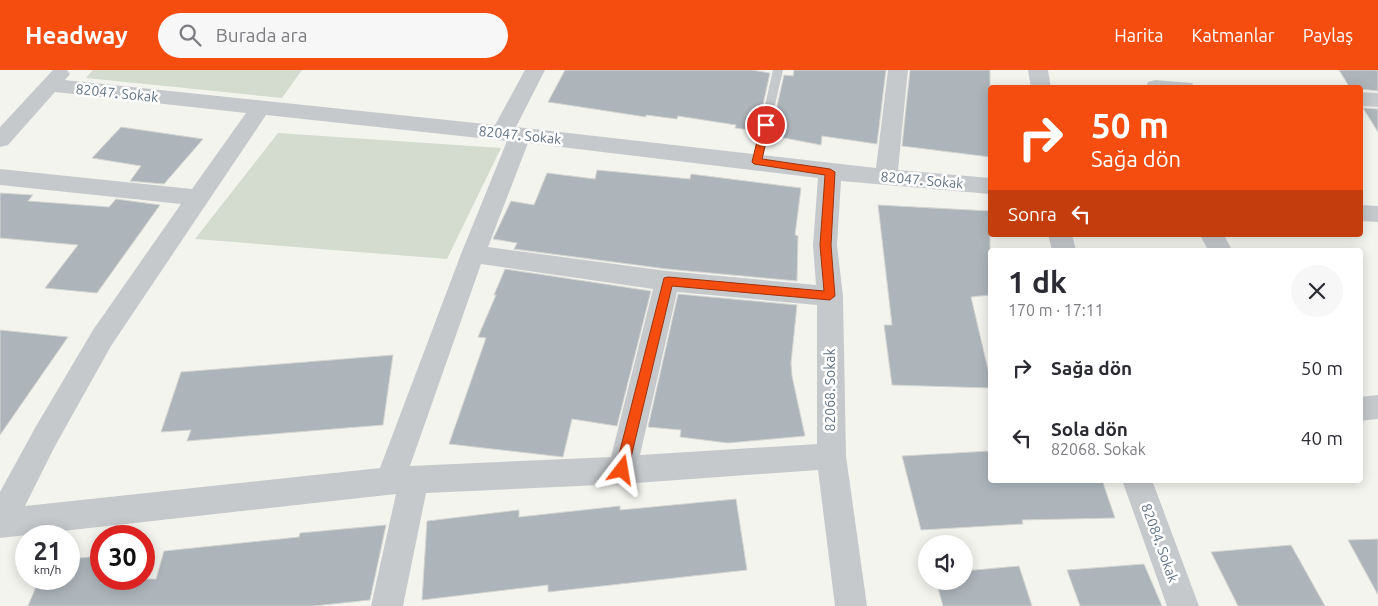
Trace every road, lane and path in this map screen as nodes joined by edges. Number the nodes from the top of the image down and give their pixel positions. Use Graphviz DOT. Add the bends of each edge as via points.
graph roads {
  1 [pos="64,70"];
  2 [pos="536,70"];
  3 [pos="778,70"];
  4 [pos="898,70"];
  5 [pos="1038,70"];
  6 [pos="1153,81"];
  7 [pos="49,85"];
  8 [pos="1040,85"];
  9 [pos="1171,85"];
  10 [pos="1363,99"];
  11 [pos="1378,100"];
  12 [pos="259,109"];
  13 [pos="4,130"];
  14 [pos="511,134"];
  15 [pos="757,162"];
  16 [pos="830,172"];
  17 [pos="886,177"];
  18 [pos="0,178"];
  19 [pos="988,186"];
  20 [pos="197,198"];
  21 [pos="1363,213"];
  22 [pos="1378,214"];
  23 [pos="473,254"];
  24 [pos="668,281"];
  25 [pos="830,296"];
  26 [pos="1378,408"];
  27 [pos="1363,409"];
  28 [pos="831,456"];
  29 [pos="622,470"];
  30 [pos="402,480"];
  31 [pos="1138,483"];
  32 [pos="0,523"];
  33 [pos="386,606"];
  34 [pos="851,606"];
  35 [pos="1183,606"];
  1 -- 7 [label="street"];
  2 -- 14 [label="street"];
  3 -- 15 [label="lane"];
  4 -- 17 [label="street"];
  5 -- 8 [label="street"];
  6 -- 9 [label="street"];
  7 -- 12 [label="street, 82047. Sokak"];
  7 -- 13 [label="street"];
  10 -- 11 [label="street"];
  12 -- 14 [label="street, 82047. Sokak"];
  12 -- 20 [label="street"];
  14 -- 15 [label="street, 82047. Sokak"];
  14 -- 23 [label="street"];
  15 -- 16 [label="street, 82047. Sokak"];
  16 -- 17 [label="street, 82047. Sokak"];
  16 -- 25 [label="street, 82068. Sokak" via="825,245"];
  17 -- 19 [label="street, 82047. Sokak"];
  18 -- 20 [label="street"];
  20 -- 32 [label="street" via="102,338"];
  21 -- 22 [label="street"];
  23 -- 24 [label="street"];
  23 -- 30 [label="street"];
  24 -- 25 [label="street"];
  24 -- 29 [label="street"];
  25 -- 28 [label="street, 82068. Sokak"];
  26 -- 27 [label="street"];
  28 -- 29 [label="street"];
  28 -- 34 [label="street, 82068. Sokak"];
  29 -- 30 [label="street"];
  30 -- 32 [label="street"];
  30 -- 33 [label="street"];
  31 -- 35 [label="street, 82084. Sokak"];
}
